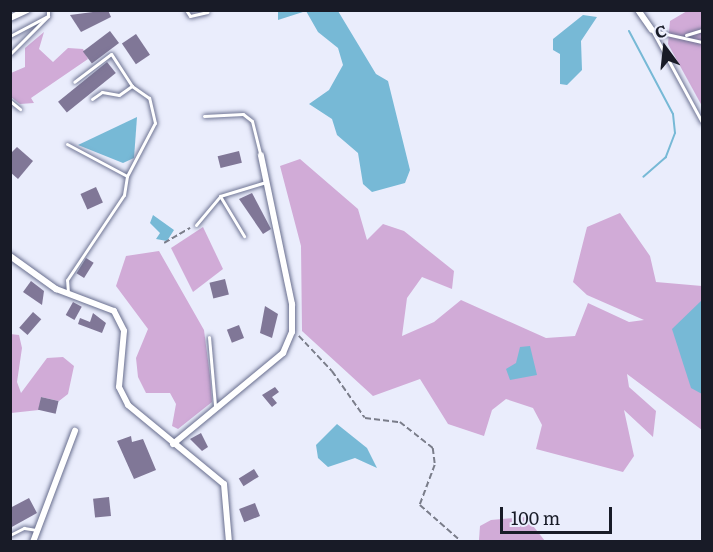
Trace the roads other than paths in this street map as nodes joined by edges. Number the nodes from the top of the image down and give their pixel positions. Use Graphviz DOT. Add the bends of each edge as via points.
graph roads {
  1 [pos="27,10"];
  2 [pos="48,10"];
  3 [pos="186,10"];
  4 [pos="638,10"];
  5 [pos="208,12"];
  6 [pos="48,16"];
  7 [pos="10,18"];
  8 [pos="652,30"];
  9 [pos="702,30"];
  10 [pos="10,36"];
  11 [pos="684,36"];
  12 [pos="702,42"];
  13 [pos="10,54"];
  14 [pos="74,82"];
  15 [pos="132,86"];
  16 [pos="92,99"];
  17 [pos="10,101"];
  18 [pos="20,109"];
  19 [pos="204,116"];
  20 [pos="702,122"];
  21 [pos="67,144"];
  22 [pos="261,155"];
  23 [pos="127,176"];
  24 [pos="266,182"];
  25 [pos="220,196"];
  26 [pos="196,225"];
  27 [pos="244,236"];
  28 [pos="10,256"];
  29 [pos="68,293"];
  30 [pos="209,337"];
  31 [pos="215,406"];
  32 [pos="75,430"];
  33 [pos="173,444"];
  34 [pos="38,530"];
  35 [pos="10,535"];
  36 [pos="33,542"];
  37 [pos="229,542"];
  1 -- 7 [label="street"];
  2 -- 6 [label="lane"];
  3 -- 5 [label="lane" via="189,16"];
  4 -- 8 [label="street"];
  6 -- 10 [label="lane"];
  6 -- 13 [label="lane"];
  8 -- 11 [label="lane"];
  8 -- 20 [label="lane"];
  9 -- 11 [label="lane"];
  11 -- 12 [label="lane"];
  14 -- 15 [label="lane" via="111,54"];
  15 -- 16 [label="lane" via="119,94 102,92"];
  15 -- 23 [label="lane" via="149,98 155,123"];
  17 -- 18 [label="lane"];
  19 -- 22 [label="lane" via="243,114 252,121"];
  21 -- 23 [label="lane"];
  22 -- 24 [label="street"];
  23 -- 29 [label="lane" via="124,195 67,280"];
  24 -- 25 [label="lane"];
  24 -- 31 [label="street" via="290,294 292,332 284,353"];
  25 -- 26 [label="lane"];
  25 -- 27 [label="lane"];
  28 -- 29 [label="street"];
  29 -- 33 [label="street" via="114,311 124,330 119,387 128,405"];
  30 -- 31 [label="lane"];
  31 -- 33 [label="street"];
  32 -- 34 [label="street"];
  33 -- 37 [label="street" via="224,484"];
  34 -- 35 [label="lane" via="24,528"];
  34 -- 36 [label="street"];
}
